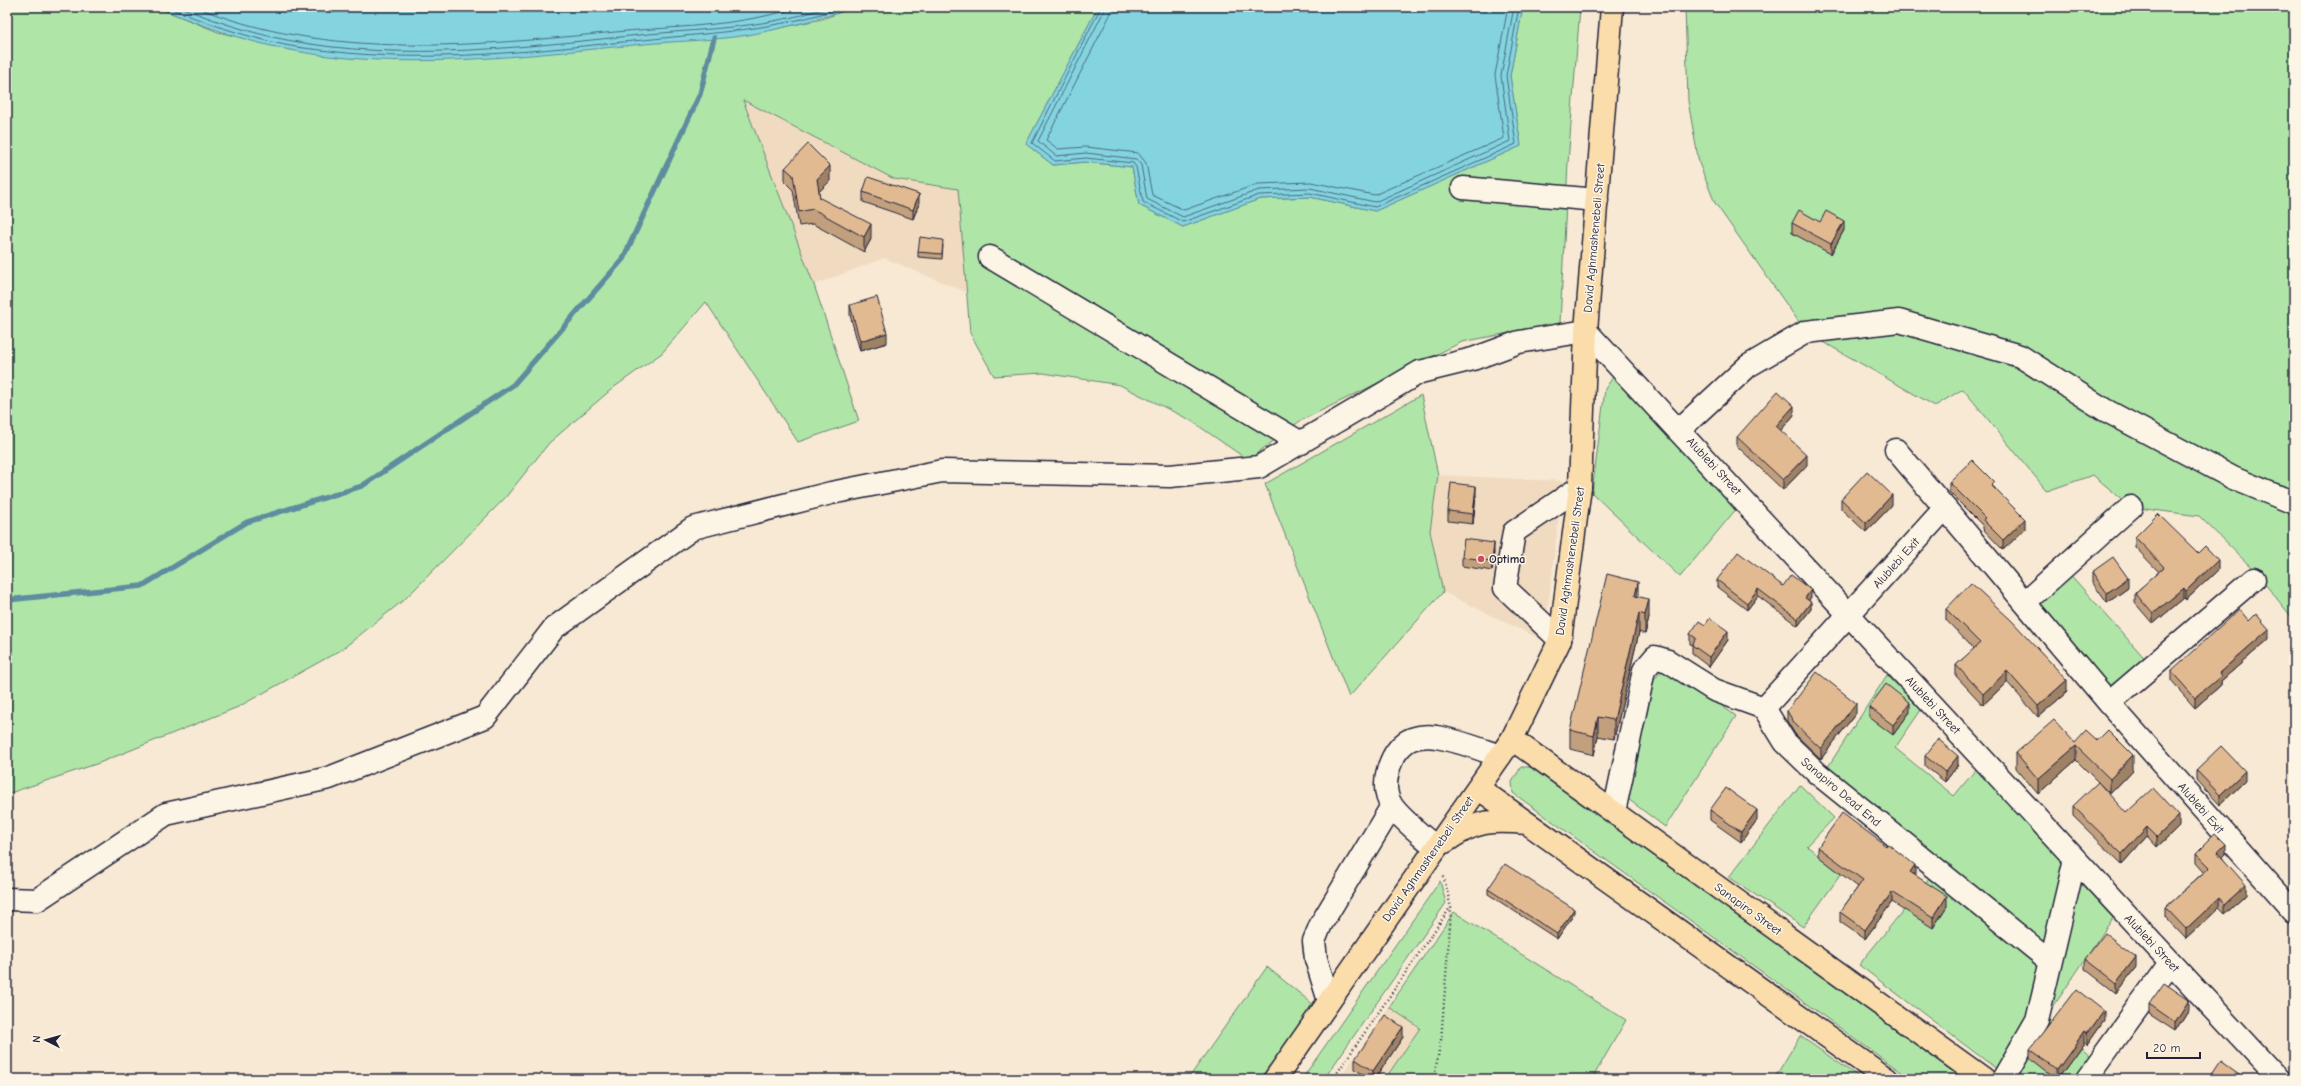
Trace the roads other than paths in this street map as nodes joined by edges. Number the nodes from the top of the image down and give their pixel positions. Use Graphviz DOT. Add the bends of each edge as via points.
graph roads {
  1 [pos="1612,7"];
  2 [pos="1463,188"];
  3 [pos="1597,200"];
  4 [pos="990,257"];
  5 [pos="1586,331"];
  6 [pos="1680,429"];
  7 [pos="1301,443"];
  8 [pos="1896,450"];
  9 [pos="1580,487"];
  10 [pos="2294,503"];
  11 [pos="2131,507"];
  12 [pos="1945,508"];
  13 [pos="2254,579"];
  14 [pos="2025,602"];
  15 [pos="1850,615"];
  16 [pos="1560,640"];
  17 [pos="2109,703"];
  18 [pos="1764,708"];
  19 [pos="1506,747"];
  20 [pos="1478,788"];
  21 [pos="1392,806"];
  22 [pos="1614,812"];
  23 [pos="1528,823"];
  24 [pos="1436,848"];
  25 [pos="2075,858"];
  26 [pos="7,899"];
  27 [pos="2294,912"];
  28 [pos="2050,961"];
  29 [pos="2170,963"];
  30 [pos="1329,1001"];
  31 [pos="1275,1079"];
  32 [pos="1887,1079"];
  33 [pos="1984,1079"];
  34 [pos="2003,1079"];
  35 [pos="2086,1079"];
  36 [pos="2280,1079"];
  1 -- 3 [label="main road, David Aghmashenebeli Street"];
  2 -- 3 [label="street"];
  3 -- 5 [label="main road, David Aghmashenebeli Street"];
  4 -- 7 [label="street"];
  5 -- 6 [label="street, Alublebi Street"];
  5 -- 7 [label="street" via="1519,342 1473,359 1420,372"];
  5 -- 9 [label="main road, David Aghmashenebeli Street"];
  6 -- 10 [label="street" via="1748,366 1806,332 1899,321 2020,356 2105,410 2233,478"];
  6 -- 15 [label="street, Alublebi Street"];
  7 -- 26 [label="street" via="1258,467 1170,476 942,472 831,493 692,528 554,628 485,717 328,778 166,814 37,900"];
  8 -- 12 [label="street"];
  9 -- 16 [label="main road, David Aghmashenebeli Street"];
  9 -- 16 [label="street" via="1514,532 1505,588"];
  11 -- 14 [label="street"];
  12 -- 14 [label="street, Alublebi Exit"];
  12 -- 15 [label="street, Alublebi Exit"];
  13 -- 17 [label="street"];
  14 -- 17 [label="street, Alublebi Exit"];
  15 -- 18 [label="street, Alublebi Exit"];
  15 -- 25 [label="street, Alublebi Street"];
  16 -- 19 [label="main road, David Aghmashenebeli Street"];
  17 -- 27 [label="street, Alublebi Exit"];
  18 -- 22 [label="street" via="1714,690 1668,661 1655,657 1644,670"];
  18 -- 28 [label="street, Sanapiro Dead End" via="1785,742 1816,773"];
  19 -- 20 [label="main road, David Aghmashenebeli Street"];
  19 -- 21 [label="street" via="1435,736 1407,741 1395,754 1388,770 1386,789"];
  19 -- 22 [label="main road, Sanapiro Street"];
  20 -- 23 [label="main road"];
  20 -- 24 [label="main road, David Aghmashenebeli Street"];
  21 -- 24 [label="street"];
  21 -- 30 [label="street" via="1320,924 1314,940 1316,959"];
  22 -- 33 [label="main road, Sanapiro Street"];
  23 -- 24 [label="main road" via="1495,820 1463,829"];
  23 -- 32 [label="main road"];
  24 -- 30 [label="main road, David Aghmashenebeli Street"];
  25 -- 28 [label="street"];
  25 -- 29 [label="street, Alublebi Street"];
  28 -- 34 [label="street" via="2036,1020"];
  29 -- 35 [label="street"];
  29 -- 36 [label="street, Alublebi Street"];
  30 -- 31 [label="main road, David Aghmashenebeli Street"];
}
